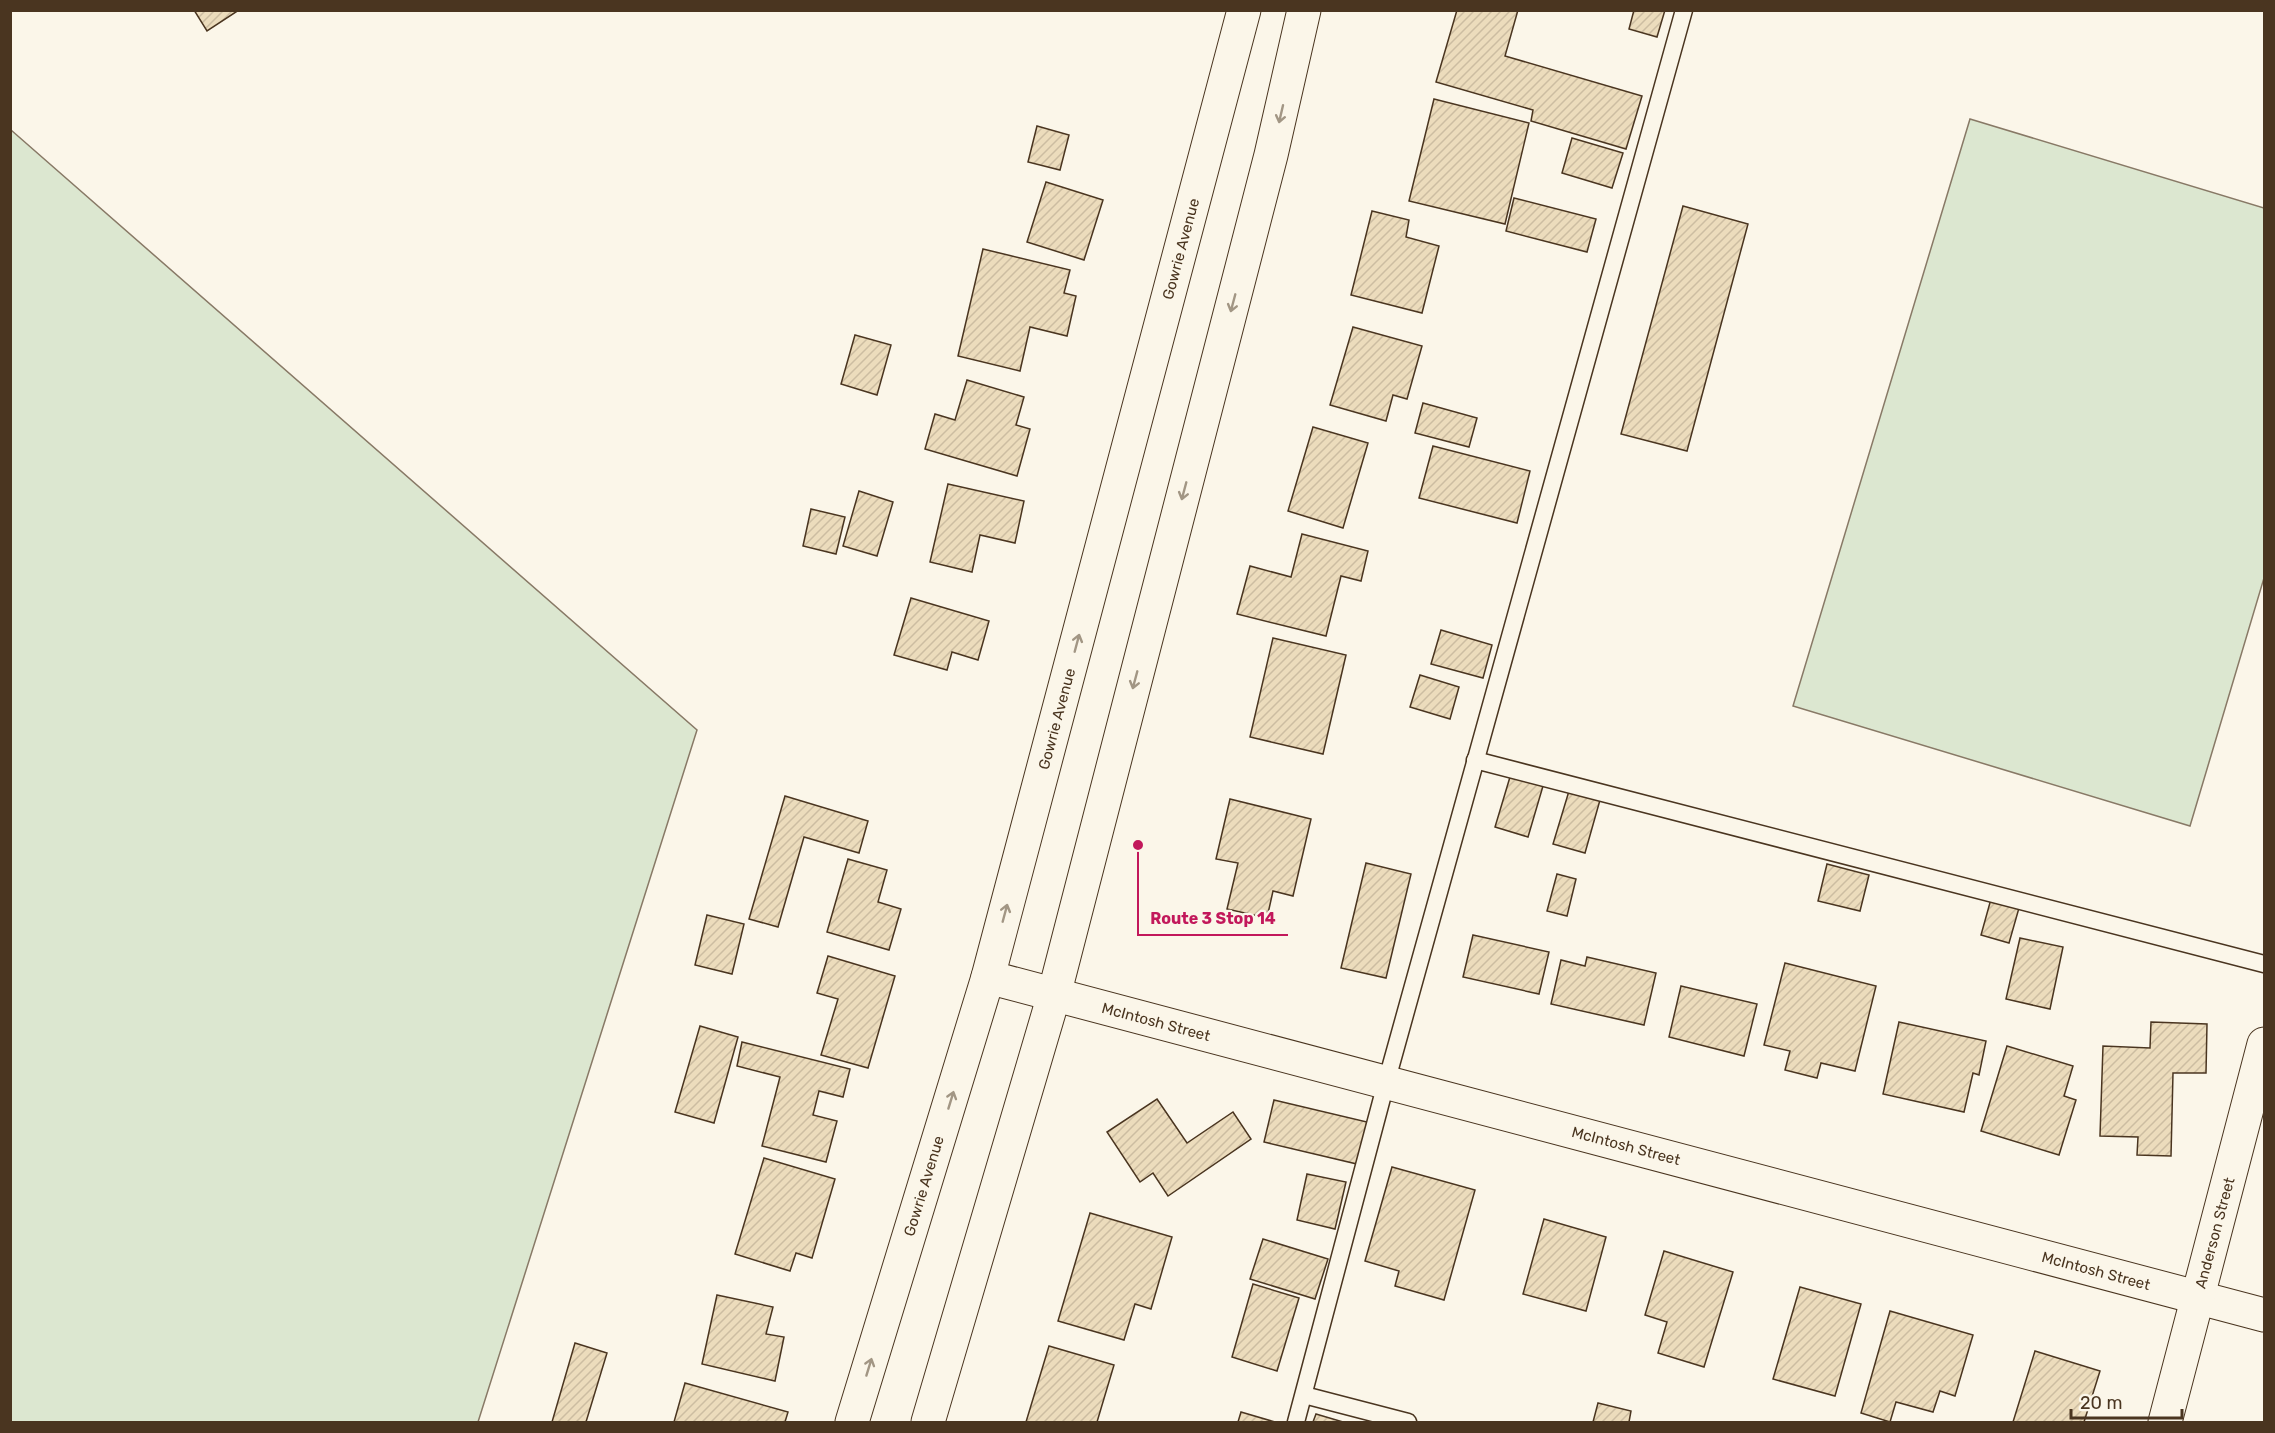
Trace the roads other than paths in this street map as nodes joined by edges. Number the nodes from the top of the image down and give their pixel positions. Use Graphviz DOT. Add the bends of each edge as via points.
graph roads {
  1 [pos="1244,10"];
  2 [pos="1304,10"];
  3 [pos="1320,10"];
  4 [pos="1684,10"];
  5 [pos="1294,57"];
  6 [pos="1475,760"];
  7 [pos="2265,964"];
  8 [pos="988,977"];
  9 [pos="1054,995"];
  10 [pos="2265,1044"];
  11 [pos="1386,1083"];
  12 [pos="2199,1298"];
  13 [pos="2265,1315"];
  14 [pos="1304,1395"];
  15 [pos="852,1422"];
  16 [pos="928,1422"];
  17 [pos="1296,1422"];
  18 [pos="1408,1422"];
  19 [pos="2165,1422"];
  8 -- 1 [label="street, Gowrie Avenue, one-way"];
  2 -- 5 [label="street"];
  3 -- 5 [label="street"];
  4 -- 6 [label="lane"];
  5 -- 9 [label="street, one-way"];
  6 -- 7 [label="lane"];
  6 -- 11 [label="lane"];
  8 -- 9 [label="street, McIntosh Street"];
  15 -- 8 [label="street, Gowrie Avenue, one-way"];
  9 -- 11 [label="street, McIntosh Street"];
  9 -- 16 [label="street"];
  10 -- 12 [label="street, Anderson Street"];
  11 -- 12 [label="street, McIntosh Street"];
  11 -- 14 [label="lane"];
  12 -- 13 [label="street, McIntosh Street"];
  12 -- 19 [label="street, Anderson Street"];
  14 -- 17 [label="lane"];
  14 -- 18 [label="lane"];
}
